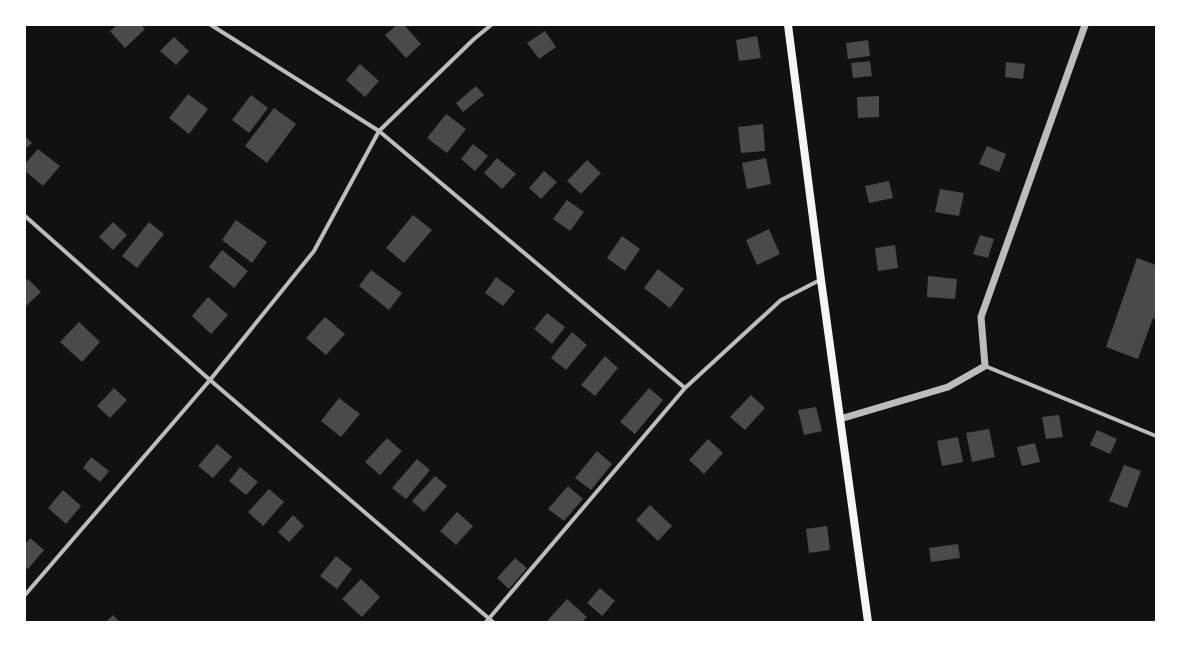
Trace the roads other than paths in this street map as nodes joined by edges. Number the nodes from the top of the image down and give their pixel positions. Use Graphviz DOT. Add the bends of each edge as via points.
graph roads {
  1 [pos="211,25"];
  2 [pos="491,25"];
  3 [pos="788,25"];
  4 [pos="1085,25"];
  5 [pos="379,131"];
  6 [pos="25,216"];
  7 [pos="821,280"];
  8 [pos="985,366"];
  9 [pos="210,380"];
  10 [pos="685,388"];
  11 [pos="840,419"];
  12 [pos="1156,436"];
  13 [pos="25,595"];
  14 [pos="489,621"];
  15 [pos="868,622"];
  1 -- 5 [label="street"];
  2 -- 5 [label="street"];
  3 -- 7 [label="main road"];
  4 -- 8 [label="street" via="981,317"];
  5 -- 9 [label="street" via="314,251"];
  5 -- 10 [label="street"];
  6 -- 9 [label="street"];
  7 -- 10 [label="street" via="781,300"];
  7 -- 11 [label="main road"];
  8 -- 11 [label="street" via="948,387"];
  8 -- 12 [label="street"];
  9 -- 13 [label="street"];
  9 -- 14 [label="street"];
  10 -- 14 [label="street"];
  11 -- 15 [label="main road"];
}
